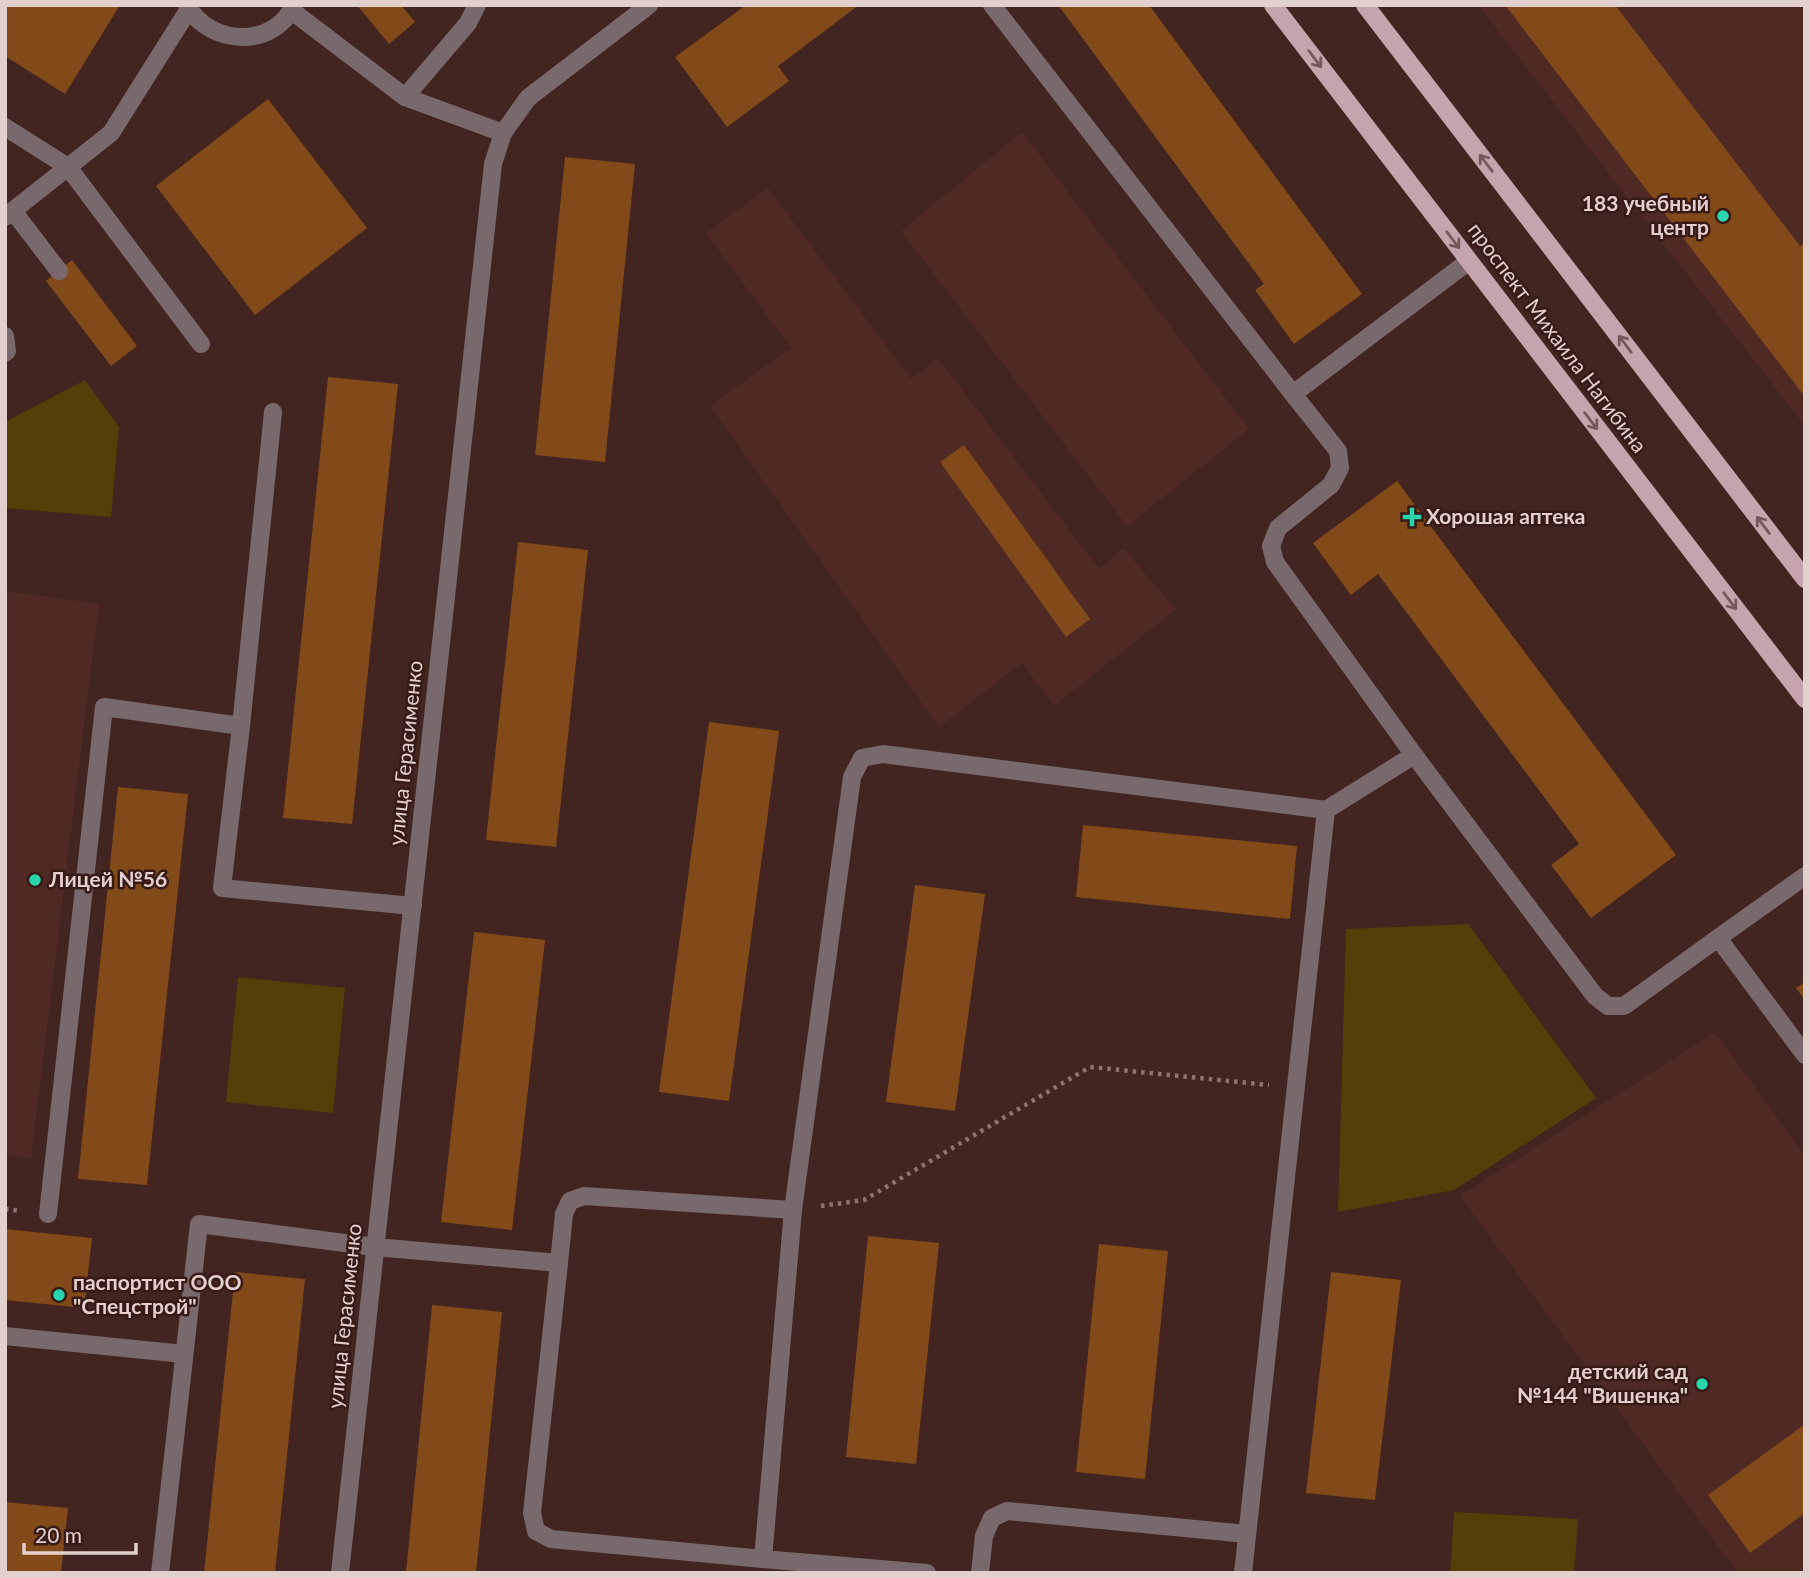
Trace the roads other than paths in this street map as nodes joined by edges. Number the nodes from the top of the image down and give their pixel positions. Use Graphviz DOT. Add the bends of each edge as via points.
graph roads {
  1 [pos="477,5"];
  2 [pos="649,5"];
  3 [pos="992,5"];
  4 [pos="1273,5"];
  5 [pos="1365,5"];
  6 [pos="188,7"];
  7 [pos="293,8"];
  8 [pos="405,97"];
  9 [pos="5,127"];
  10 [pos="503,133"];
  11 [pos="68,167"];
  12 [pos="9,214"];
  13 [pos="1469,261"];
  14 [pos="59,271"];
  15 [pos="5,336"];
  16 [pos="201,344"];
  17 [pos="5,353"];
  18 [pos="1293,394"];
  19 [pos="273,412"];
  20 [pos="1805,579"];
  21 [pos="1805,699"];
  22 [pos="242,726"];
  23 [pos="1414,755"];
  24 [pos="1326,810"];
  25 [pos="1805,876"];
  26 [pos="413,906"];
  27 [pos="1718,938"];
  28 [pos="1805,1055"];
  29 [pos="793,1210"];
  30 [pos="48,1214"];
  31 [pos="375,1247"];
  32 [pos="559,1263"];
  33 [pos="5,1336"];
  34 [pos="184,1354"];
  35 [pos="1247,1534"];
  36 [pos="764,1559"];
  37 [pos="160,1573"];
  38 [pos="340,1573"];
  39 [pos="927,1573"];
  40 [pos="980,1573"];
  41 [pos="1243,1573"];
  1 -- 8 [label="street"];
  2 -- 10 [label="street, улица Герасименко" via="528,98"];
  3 -- 18 [label="street"];
  4 -- 13 [label="main road, проспект Михаила Нагибина, one-way"];
  20 -- 5 [label="main road, one-way"];
  6 -- 7 [label="street" via="218,34 238,38 277,26"];
  6 -- 11 [label="street" via="111,133"];
  7 -- 8 [label="street"];
  8 -- 10 [label="street"];
  9 -- 11 [label="street"];
  10 -- 26 [label="street, улица Герасименко" via="493,164"];
  11 -- 12 [label="street"];
  11 -- 16 [label="street"];
  12 -- 14 [label="street"];
  13 -- 18 [label="street"];
  13 -- 21 [label="main road, проспект Михаила Нагибина, one-way"];
  15 -- 17 [label="street"];
  18 -- 23 [label="street" via="1338,452 1339,468 1331,485 1278,528 1271,546 1275,562"];
  19 -- 22 [label="street"];
  22 -- 26 [label="street" via="222,888"];
  22 -- 30 [label="street" via="104,707"];
  23 -- 24 [label="street"];
  23 -- 27 [label="street" via="1595,996 1608,1006 1624,1006"];
  24 -- 29 [label="street" via="883,754 862,758 852,777"];
  24 -- 35 [label="street"];
  25 -- 27 [label="street"];
  26 -- 31 [label="street, улица Герасименко"];
  27 -- 28 [label="street"];
  29 -- 32 [label="street" via="584,1196 570,1201 564,1214"];
  29 -- 36 [label="street"];
  31 -- 32 [label="street"];
  31 -- 34 [label="street" via="199,1224"];
  31 -- 38 [label="street, улица Герасименко"];
  32 -- 36 [label="street" via="532,1513 536,1531 551,1539"];
  33 -- 34 [label="street"];
  34 -- 37 [label="street"];
  35 -- 40 [label="street" via="1007,1511 992,1518 984,1536"];
  35 -- 41 [label="street"];
  36 -- 39 [label="street"];
}
